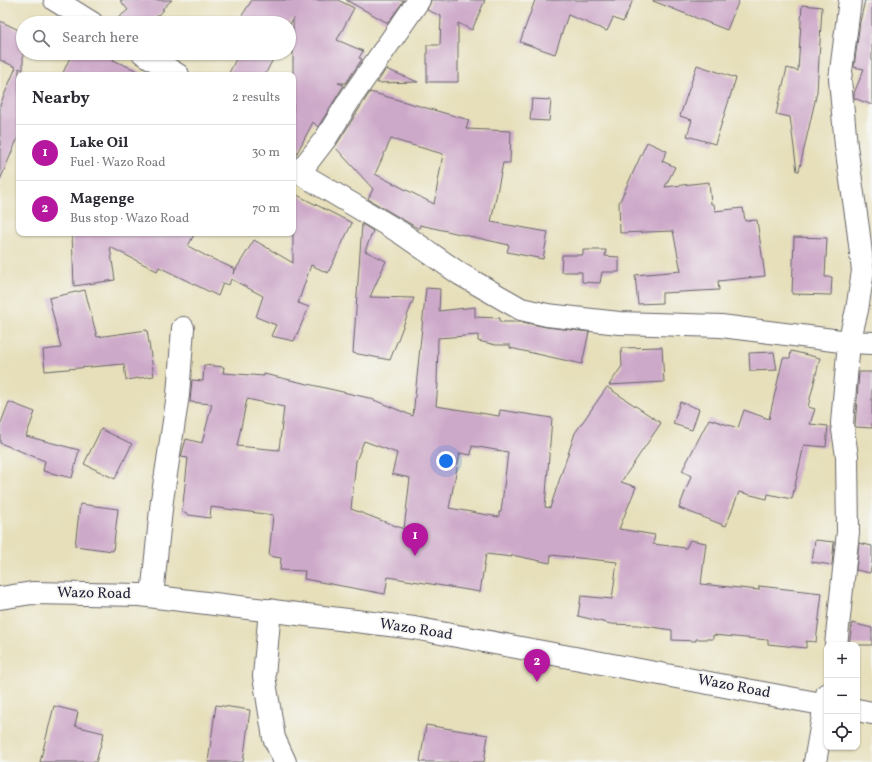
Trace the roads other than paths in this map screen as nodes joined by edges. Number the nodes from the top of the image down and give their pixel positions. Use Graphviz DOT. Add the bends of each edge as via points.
graph roads {
  1 [pos="55,0"];
  2 [pos="419,0"];
  3 [pos="850,0"];
  4 [pos="81,16"];
  5 [pos="154,60"];
  6 [pos="173,72"];
  7 [pos="296,171"];
  8 [pos="183,328"];
  9 [pos="849,342"];
  10 [pos="872,343"];
  11 [pos="152,596"];
  12 [pos="0,598"];
  13 [pos="270,610"];
  14 [pos="836,642"];
  15 [pos="824,701"];
  16 [pos="860,711"];
  17 [pos="824,712"];
  18 [pos="872,713"];
  19 [pos="285,762"];
  20 [pos="815,762"];
  1 -- 4 [label="street"];
  2 -- 7 [label="street" via="326,138"];
  3 -- 9 [label="street" via="840,79 846,146 863,271"];
  5 -- 6 [label="street"];
  7 -- 9 [label="street" via="401,234 460,274 521,309 547,315 619,323 721,326"];
  8 -- 11 [label="street" via="178,395 162,500"];
  9 -- 10 [label="street"];
  9 -- 14 [label="street" via="842,423 847,456 848,532"];
  11 -- 12 [label="street, Wazo Road" via="32,593"];
  11 -- 13 [label="street, Wazo Road"];
  13 -- 15 [label="street, Wazo Road" via="414,628"];
  13 -- 19 [label="street" via="264,676 274,738"];
  16 -- 18 [label="street"];
  17 -- 20 [label="street"];
}
